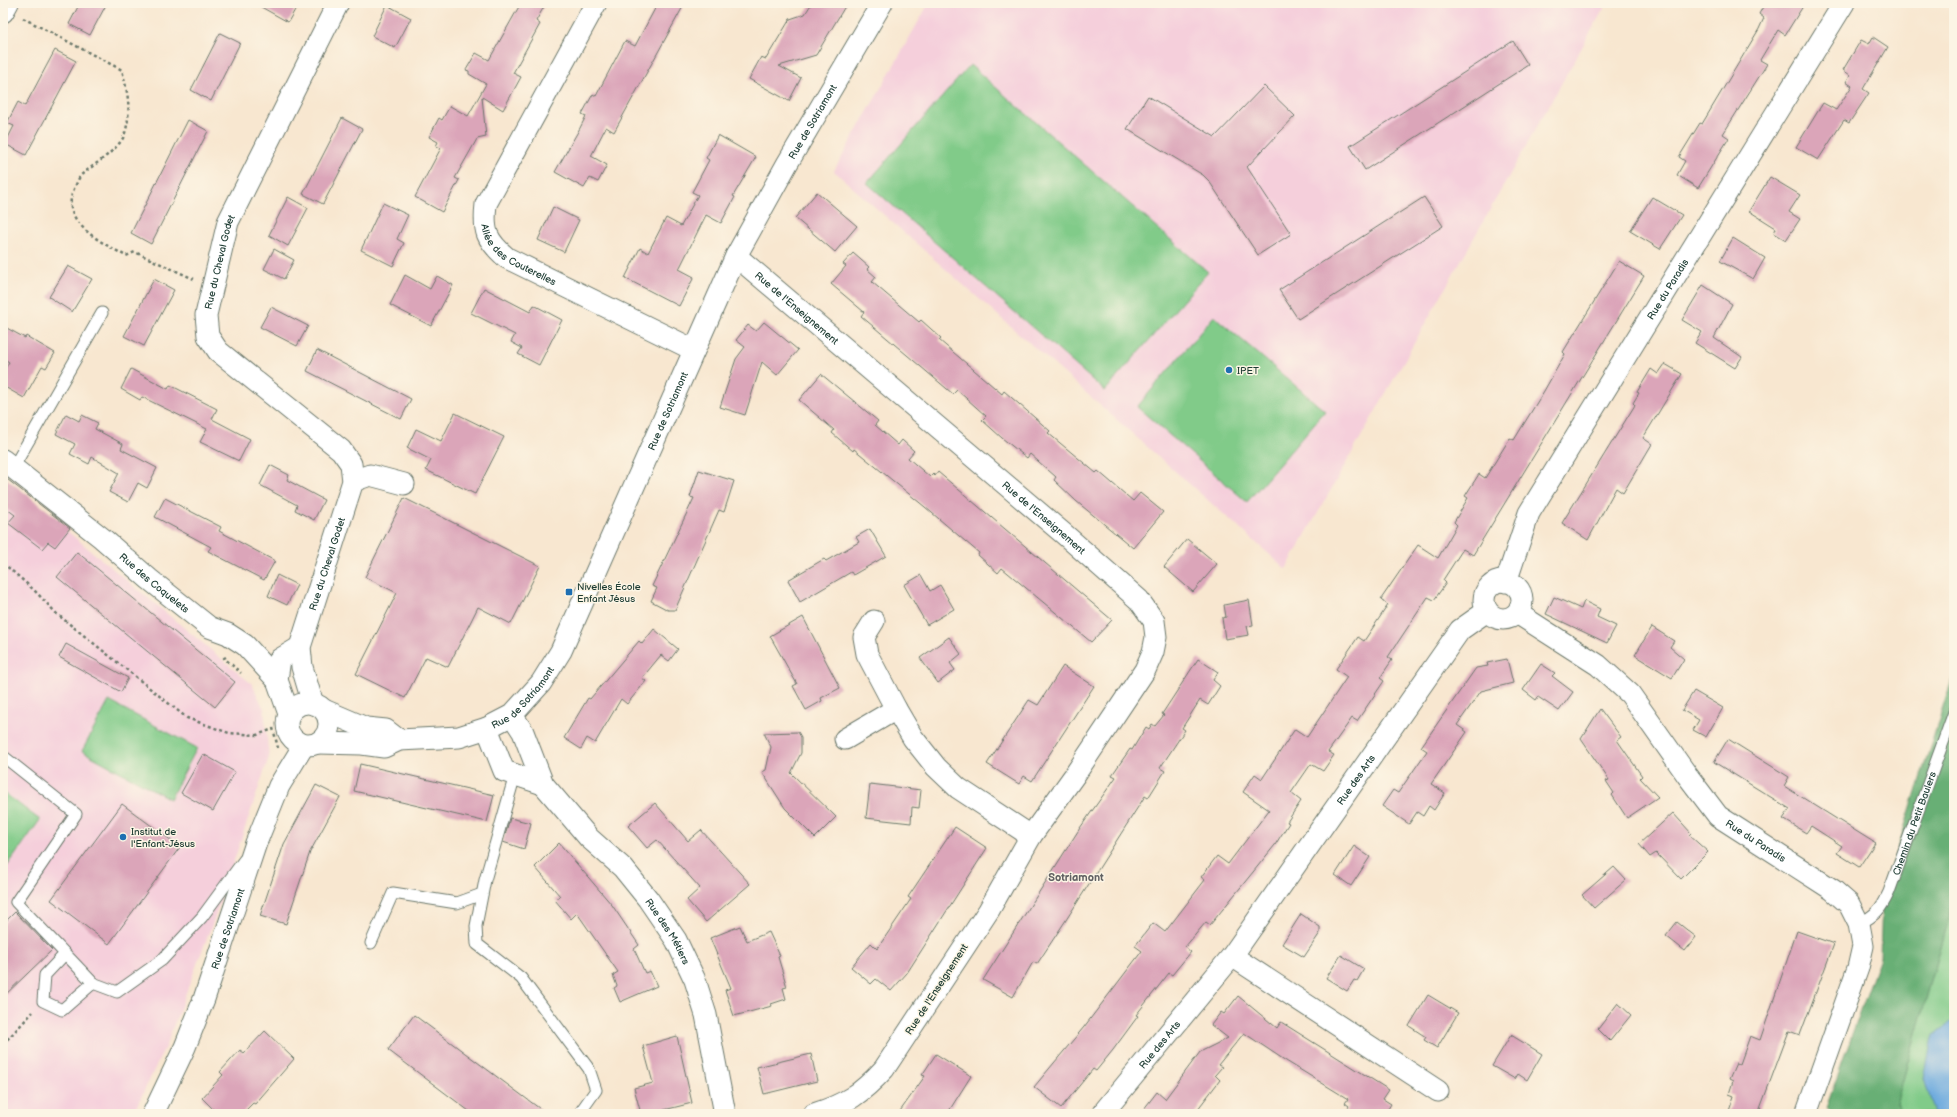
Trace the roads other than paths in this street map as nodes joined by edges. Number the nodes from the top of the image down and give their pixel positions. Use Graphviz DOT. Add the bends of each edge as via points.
graph roads {
  1 [pos="338,3"];
  2 [pos="596,3"];
  3 [pos="882,3"];
  4 [pos="1844,3"];
  5 [pos="736,256"];
  6 [pos="102,313"];
  7 [pos="694,350"];
  8 [pos="8,464"];
  9 [pos="353,481"];
  10 [pos="404,484"];
  11 [pos="1506,582"];
  12 [pos="1487,611"];
  13 [pos="1517,613"];
  14 [pos="874,621"];
  15 [pos="300,647"];
  16 [pos="277,680"];
  17 [pos="319,707"];
  18 [pos="896,709"];
  19 [pos="1954,712"];
  20 [pos="289,714"];
  21 [pos="512,715"];
  22 [pos="487,728"];
  23 [pos="845,738"];
  24 [pos="399,740"];
  25 [pos="311,744"];
  26 [pos="3,756"];
  27 [pos="515,775"];
  28 [pos="543,784"];
  29 [pos="1031,836"];
  30 [pos="256,843"];
  31 [pos="482,894"];
  32 [pos="1859,924"];
  33 [pos="371,942"];
  34 [pos="64,955"];
  35 [pos="1232,956"];
  36 [pos="93,983"];
  37 [pos="1438,1091"];
  38 [pos="153,1114"];
  39 [pos="579,1114"];
  40 [pos="725,1114"];
  41 [pos="814,1114"];
  42 [pos="1102,1114"];
  43 [pos="1806,1114"];
  1 -- 9 [label="street, Rue du Cheval Godet" via="228,222 206,314 208,336 218,351 341,450 351,464"];
  2 -- 7 [label="street, Allée des Couterelles" via="486,204 484,225 495,247 507,258"];
  3 -- 5 [label="street, Rue de Sotriamont"];
  4 -- 11 [label="street, Rue du Paradis" via="1529,513"];
  5 -- 7 [label="street, Rue de Sotriamont"];
  5 -- 29 [label="street, Rue de l'Enseignement" via="1064,534 1139,600 1154,621 1156,636 1145,670"];
  6 -- 8 [label="lane"];
  7 -- 21 [label="street, Rue de Sotriamont" via="560,651 541,683"];
  8 -- 16 [label="street, Rue des Coquelets" via="209,627 228,634 245,645"];
  9 -- 10 [label="street" via="370,475"];
  9 -- 15 [label="street, Rue du Cheval Godet"];
  11 -- 12 [label="street" via="1493,584 1486,592 1484,604"];
  11 -- 13 [label="street" via="1516,586 1520,592 1522,601"];
  12 -- 13 [label="street" via="1499,619 1512,617"];
  12 -- 35 [label="street, Rue des Arts" via="1460,630"];
  13 -- 32 [label="street, Rue du Paradis" via="1598,665 1630,694 1718,816 1833,890 1849,904"];
  14 -- 18 [label="street" via="864,637 867,654"];
  15 -- 16 [label="street" via="280,659"];
  15 -- 17 [label="street, Rue du Cheval Godet" via="302,667"];
  16 -- 20 [label="street, Rue des Coquelets"];
  17 -- 20 [label="street" via="300,705"];
  17 -- 24 [label="street" via="366,728 386,730"];
  17 -- 25 [label="street" via="328,717 330,724 324,738"];
  18 -- 23 [label="street"];
  18 -- 29 [label="street" via="912,738 958,788"];
  19 -- 32 [label="lane, Chemin du Petit Baulers" via="1889,892 1873,916"];
  20 -- 25 [label="street" via="288,732 297,743"];
  21 -- 22 [label="street, Rue de Sotriamont"];
  21 -- 28 [label="street" via="523,732"];
  22 -- 24 [label="street, Rue de Sotriamont" via="459,737"];
  22 -- 27 [label="street" via="504,771"];
  24 -- 25 [label="street, Rue de Sotriamont" via="384,746"];
  25 -- 30 [label="street, Rue de Sotriamont" via="278,786"];
  26 -- 34 [label="lane" via="76,814 16,902"];
  27 -- 28 [label="street"];
  27 -- 31 [label="lane"];
  28 -- 40 [label="street, Rue des Métiers" via="590,838 623,868 676,940 695,980 706,1016"];
  29 -- 41 [label="street, Rue de l'Enseignement" via="989,910 884,1069 867,1088 851,1099"];
  30 -- 36 [label="lane" via="202,917 162,960 117,992"];
  30 -- 38 [label="street, Rue de Sotriamont" via="204,999 185,1047"];
  31 -- 33 [label="lane" via="456,903 393,893"];
  31 -- 39 [label="lane" via="476,926 477,944 521,978 589,1069 596,1090"];
  32 -- 43 [label="street, Rue du Paradis" via="1863,946 1858,968"];
  34 -- 36 [label="lane"];
  34 -- 36 [label="lane" via="45,975 43,1001 62,1010"];
  35 -- 37 [label="street"];
  35 -- 42 [label="street, Rue des Arts"];
}
